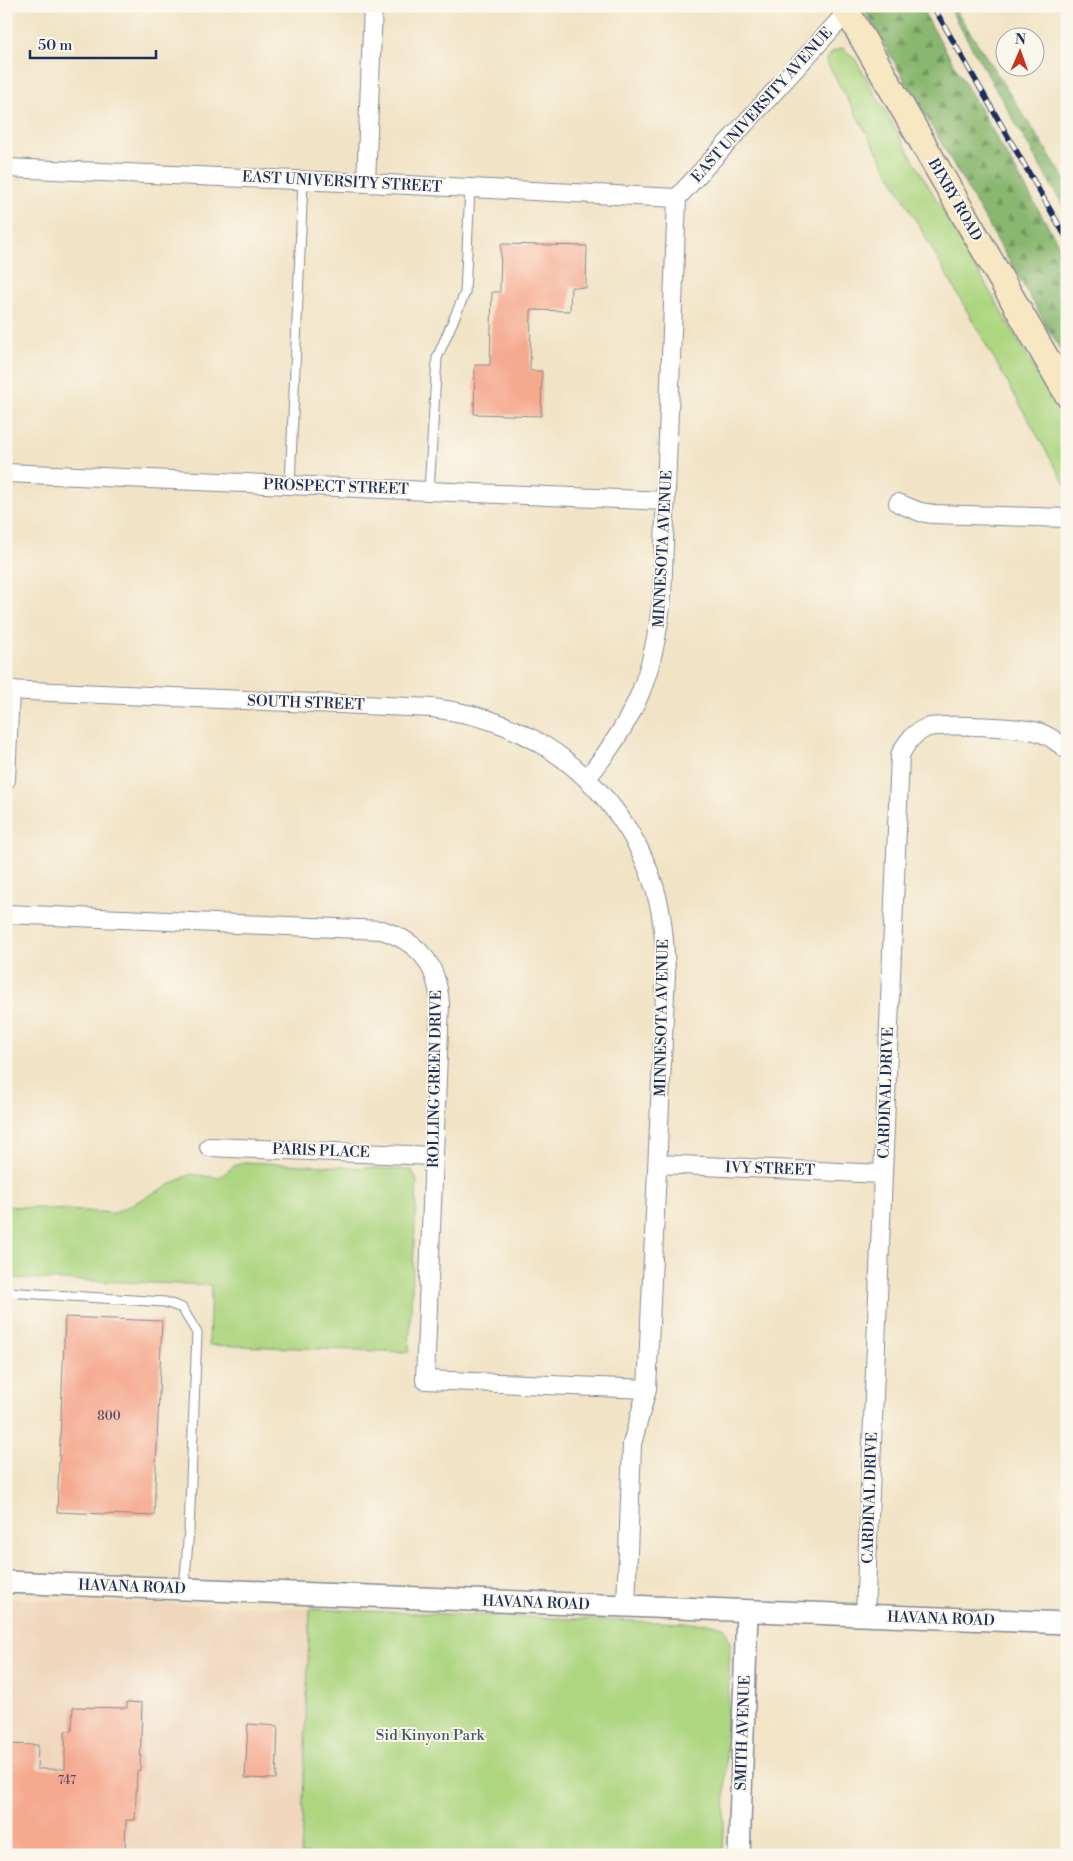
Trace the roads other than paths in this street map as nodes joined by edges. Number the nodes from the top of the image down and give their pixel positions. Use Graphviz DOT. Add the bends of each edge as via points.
graph roads {
  1 [pos="373,6"];
  2 [pos="846,9"];
  3 [pos="6,168"];
  4 [pos="303,181"];
  5 [pos="366,183"];
  6 [pos="470,188"];
  7 [pos="677,198"];
  8 [pos="1067,394"];
  9 [pos="6,474"];
  10 [pos="290,485"];
  11 [pos="429,491"];
  12 [pos="666,501"];
  13 [pos="898,503"];
  14 [pos="1067,518"];
  15 [pos="8,690"];
  16 [pos="1067,750"];
  17 [pos="587,778"];
  18 [pos="6,780"];
  19 [pos="6,914"];
  20 [pos="209,1146"];
  21 [pos="434,1156"];
  22 [pos="658,1164"];
  23 [pos="883,1174"];
  24 [pos="6,1292"];
  25 [pos="647,1389"];
  26 [pos="6,1582"];
  27 [pos="184,1590"];
  28 [pos="626,1607"];
  29 [pos="747,1612"];
  30 [pos="865,1616"];
  31 [pos="1067,1623"];
  32 [pos="739,1855"];
  1 -- 5 [label="street"];
  2 -- 7 [label="street, EAST UNIVERSITY AVENUE"];
  2 -- 8 [label="main road, BIXBY ROAD"];
  3 -- 4 [label="street, EAST UNIVERSITY STREET"];
  4 -- 5 [label="street, EAST UNIVERSITY STREET"];
  4 -- 10 [label="lane"];
  5 -- 6 [label="street, EAST UNIVERSITY STREET"];
  6 -- 7 [label="street, EAST UNIVERSITY STREET"];
  6 -- 11 [label="lane" via="466,293 437,358"];
  7 -- 12 [label="street, MINNESOTA AVENUE"];
  9 -- 10 [label="street, PROSPECT STREET"];
  10 -- 11 [label="street, PROSPECT STREET"];
  11 -- 12 [label="street, PROSPECT STREET"];
  12 -- 17 [label="street, MINNESOTA AVENUE" via="662,597 658,635 649,672 621,732"];
  13 -- 14 [label="street" via="933,514"];
  15 -- 17 [label="street, SOUTH STREET" via="432,708 492,720 524,734 553,751"];
  15 -- 18 [label="street"];
  16 -- 23 [label="street, CARDINAL DRIVE" via="1041,733 1024,728 941,726 915,734 900,755"];
  17 -- 22 [label="street, MINNESOTA AVENUE" via="620,817 634,840 649,871 659,904 666,972"];
  19 -- 21 [label="street, ROLLING GREEN DRIVE" via="382,930 398,936 426,957 439,989"];
  20 -- 21 [label="street, PARIS PLACE"];
  21 -- 25 [label="street, ROLLING GREEN DRIVE" via="425,1380"];
  22 -- 23 [label="street, IVY STREET"];
  22 -- 25 [label="street, MINNESOTA AVENUE"];
  23 -- 30 [label="street, CARDINAL DRIVE"];
  24 -- 27 [label="lane" via="165,1302 182,1308 187,1316 197,1333"];
  25 -- 28 [label="street, MINNESOTA AVENUE" via="632,1444"];
  26 -- 27 [label="street, HAVANA ROAD"];
  27 -- 28 [label="street, HAVANA ROAD"];
  28 -- 29 [label="street, HAVANA ROAD"];
  29 -- 30 [label="street, HAVANA ROAD"];
  29 -- 32 [label="street, SMITH AVENUE"];
  30 -- 31 [label="street, HAVANA ROAD"];
}
